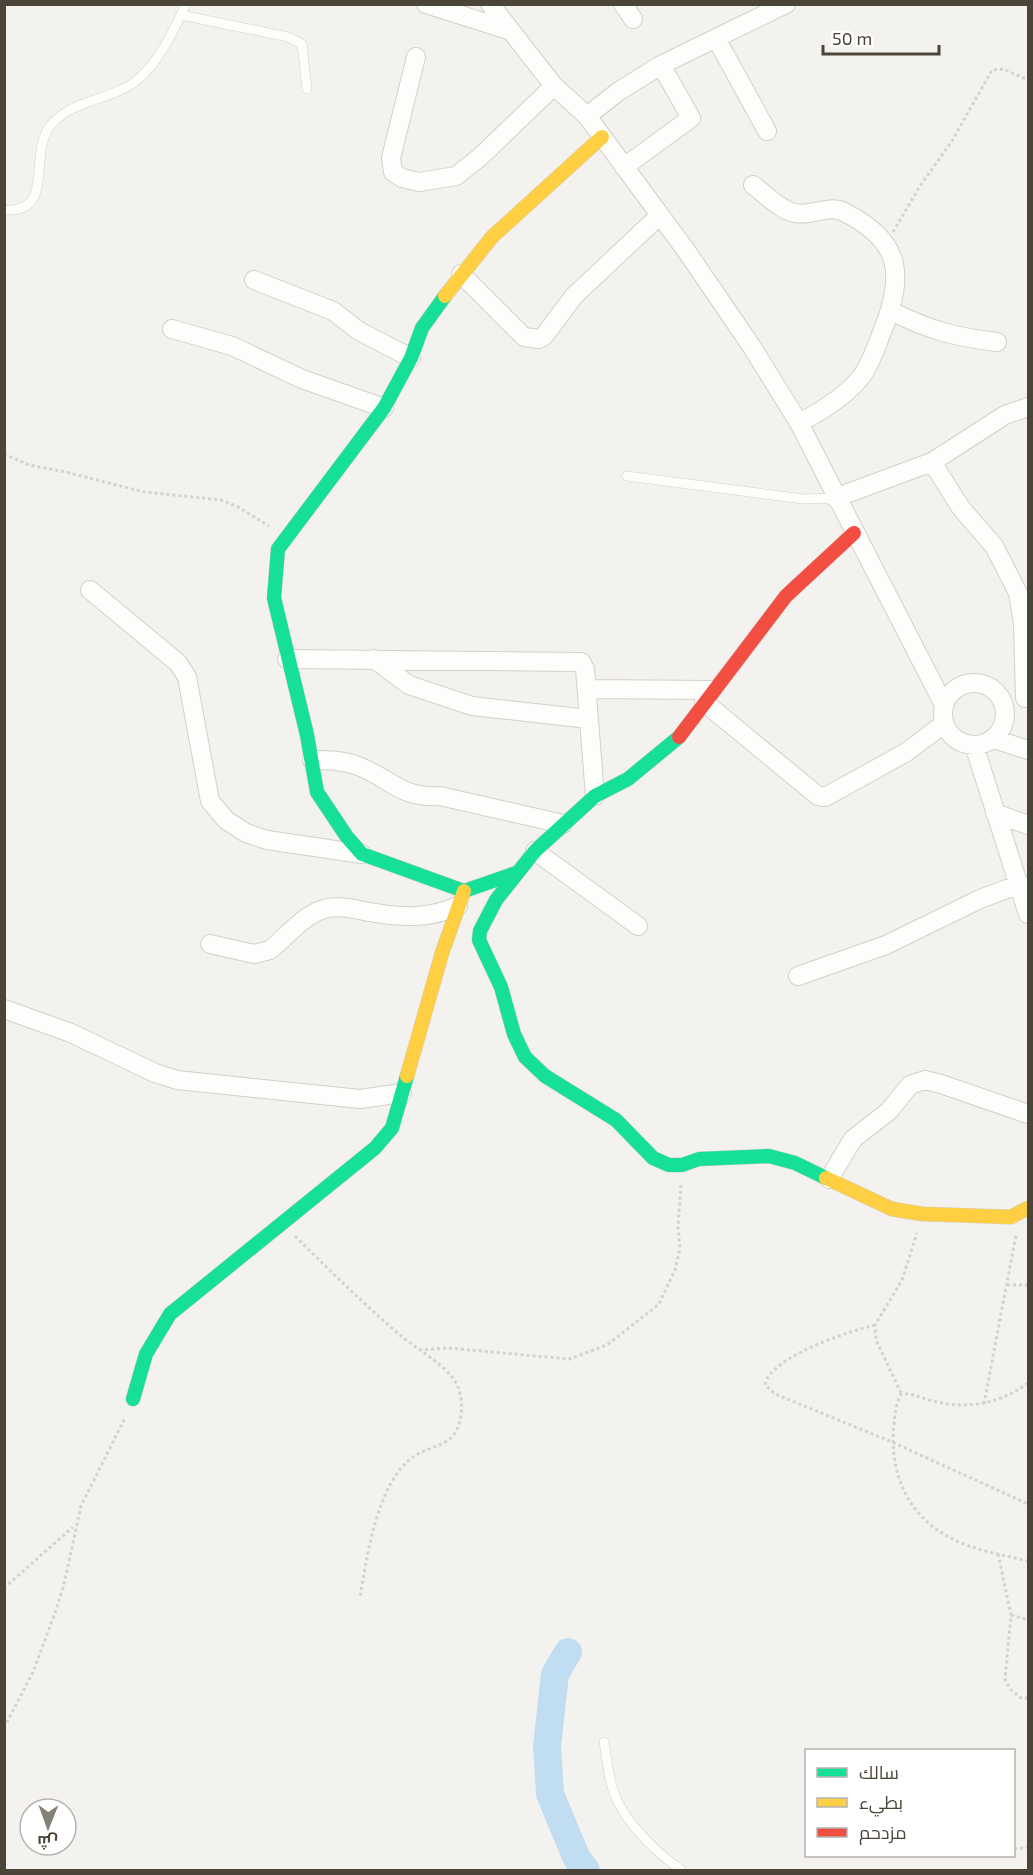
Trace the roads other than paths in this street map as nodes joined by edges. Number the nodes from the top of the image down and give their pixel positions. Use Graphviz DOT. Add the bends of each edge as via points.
graph roads {
  1 [pos="186,4"];
  2 [pos="426,4"];
  3 [pos="490,4"];
  4 [pos="786,4"];
  5 [pos="181,15"];
  6 [pos="508,30"];
  7 [pos="717,40"];
  8 [pos="416,57"];
  9 [pos="661,65"];
  10 [pos="554,86"];
  11 [pos="307,89"];
  12 [pos="586,116"];
  13 [pos="766,131"];
  14 [pos="602,137"];
  15 [pos="624,167"];
  16 [pos="753,185"];
  17 [pos="4,210"];
  18 [pos="659,216"];
  19 [pos="461,274"];
  20 [pos="254,280"];
  21 [pos="891,311"];
  22 [pos="172,329"];
  23 [pos="997,342"];
  24 [pos="411,358"];
  25 [pos="1029,407"];
  26 [pos="384,408"];
  27 [pos="799,423"];
  28 [pos="932,462"];
  29 [pos="627,476"];
  30 [pos="835,498"];
  31 [pos="854,533"];
  32 [pos="90,590"];
  33 [pos="287,659"];
  34 [pos="374,659"];
  35 [pos="993,688"];
  36 [pos="587,689"];
  37 [pos="708,696"];
  38 [pos="1027,698"];
  39 [pos="944,705"];
  40 [pos="589,719"];
  41 [pos="944,724"];
  42 [pos="994,739"];
  43 [pos="974,745"];
  44 [pos="1029,750"];
  45 [pos="312,760"];
  46 [pos="595,796"];
  47 [pos="995,813"];
  48 [pos="563,824"];
  49 [pos="1029,825"];
  50 [pos="535,851"];
  51 [pos="362,854"];
  52 [pos="516,873"];
  53 [pos="1020,884"];
  54 [pos="461,899"];
  55 [pos="1028,911"];
  56 [pos="638,926"];
  57 [pos="210,944"];
  58 [pos="798,976"];
  59 [pos="4,1009"];
  60 [pos="402,1094"];
  61 [pos="1029,1114"];
  62 [pos="829,1179"];
  63 [pos="1025,1210"];
  64 [pos="133,1400"];
  65 [pos="604,1742"];
  66 [pos="681,1870"];
  1 -- 5 [label="lane"];
  2 -- 6 [label="street"];
  3 -- 6 [label="street"];
  4 -- 7 [label="street"];
  5 -- 11 [label="lane" via="288,37 302,44"];
  5 -- 17 [label="lane" via="153,64 135,82 61,115 48,128 40,150 33,201 25,208"];
  6 -- 10 [label="street"];
  7 -- 9 [label="street"];
  7 -- 13 [label="street"];
  8 -- 10 [label="street" via="390,158 393,172 419,182 456,176"];
  9 -- 12 [label="street"];
  9 -- 15 [label="street" via="691,118"];
  10 -- 12 [label="street"];
  12 -- 14 [label="street"];
  14 -- 15 [label="street"];
  14 -- 19 [label="street" via="492,237"];
  15 -- 18 [label="street"];
  16 -- 21 [label="street" via="790,212 842,210 886,241 898,276"];
  18 -- 19 [label="street" via="574,296 539,339 524,337"];
  18 -- 27 [label="street" via="746,338"];
  19 -- 24 [label="street" via="422,328"];
  20 -- 24 [label="street" via="333,311 359,331"];
  21 -- 23 [label="street" via="926,328 961,338"];
  21 -- 27 [label="street" via="860,379 822,411"];
  22 -- 26 [label="street" via="232,346 302,379"];
  24 -- 26 [label="street"];
  25 -- 28 [label="street" via="1005,415"];
  26 -- 33 [label="street" via="278,549 273,585"];
  27 -- 30 [label="street"];
  28 -- 30 [label="street"];
  28 -- 38 [label="street" via="962,508 994,546 1018,593"];
  29 -- 30 [label="lane" via="803,499"];
  30 -- 31 [label="street"];
  31 -- 37 [label="street" via="786,596"];
  31 -- 39 [label="street"];
  32 -- 51 [label="street" via="178,663 188,678 210,801 226,820 267,840"];
  33 -- 34 [label="street"];
  33 -- 45 [label="street"];
  34 -- 36 [label="street" via="581,662"];
  34 -- 40 [label="street" via="409,685 472,706"];
  35 -- 38 [label="street"];
  35 -- 39 [label="street" via="970,682 958,686"];
  35 -- 42 [label="street" via="1006,708 1006,719"];
  36 -- 37 [label="street"];
  36 -- 40 [label="street"];
  37 -- 41 [label="street" via="818,796 825,797 904,753"];
  37 -- 46 [label="street" via="676,740 654,760"];
  39 -- 41 [label="street"];
  40 -- 46 [label="street"];
  41 -- 43 [label="street" via="956,739"];
  42 -- 43 [label="street"];
  42 -- 44 [label="street"];
  43 -- 47 [label="street"];
  45 -- 48 [label="street" via="339,760 360,767 409,794 440,796"];
  45 -- 51 [label="street" via="317,792"];
  46 -- 48 [label="street"];
  47 -- 49 [label="street"];
  47 -- 53 [label="street"];
  48 -- 50 [label="street"];
  50 -- 52 [label="street"];
  50 -- 56 [label="street"];
  51 -- 54 [label="street"];
  52 -- 54 [label="street"];
  52 -- 62 [label="street" via="486,918 479,940 501,987 522,1051 545,1076 616,1120 653,1158 669,1165 716,1157 769,1156"];
  53 -- 55 [label="street"];
  53 -- 58 [label="street" via="886,945"];
  54 -- 57 [label="street" via="439,914 422,917 324,909 262,954"];
  54 -- 60 [label="street"];
  59 -- 60 [label="street" via="72,1033 177,1080 360,1099"];
  60 -- 64 [label="street" via="392,1128 375,1148 170,1314 154,1332 144,1352"];
  61 -- 62 [label="street" via="941,1084 925,1080 910,1084 889,1111 853,1139"];
  62 -- 63 [label="street" via="892,1209 923,1214 1011,1217"];
  65 -- 66 [label="lane" via="618,1801 648,1841"];
}
